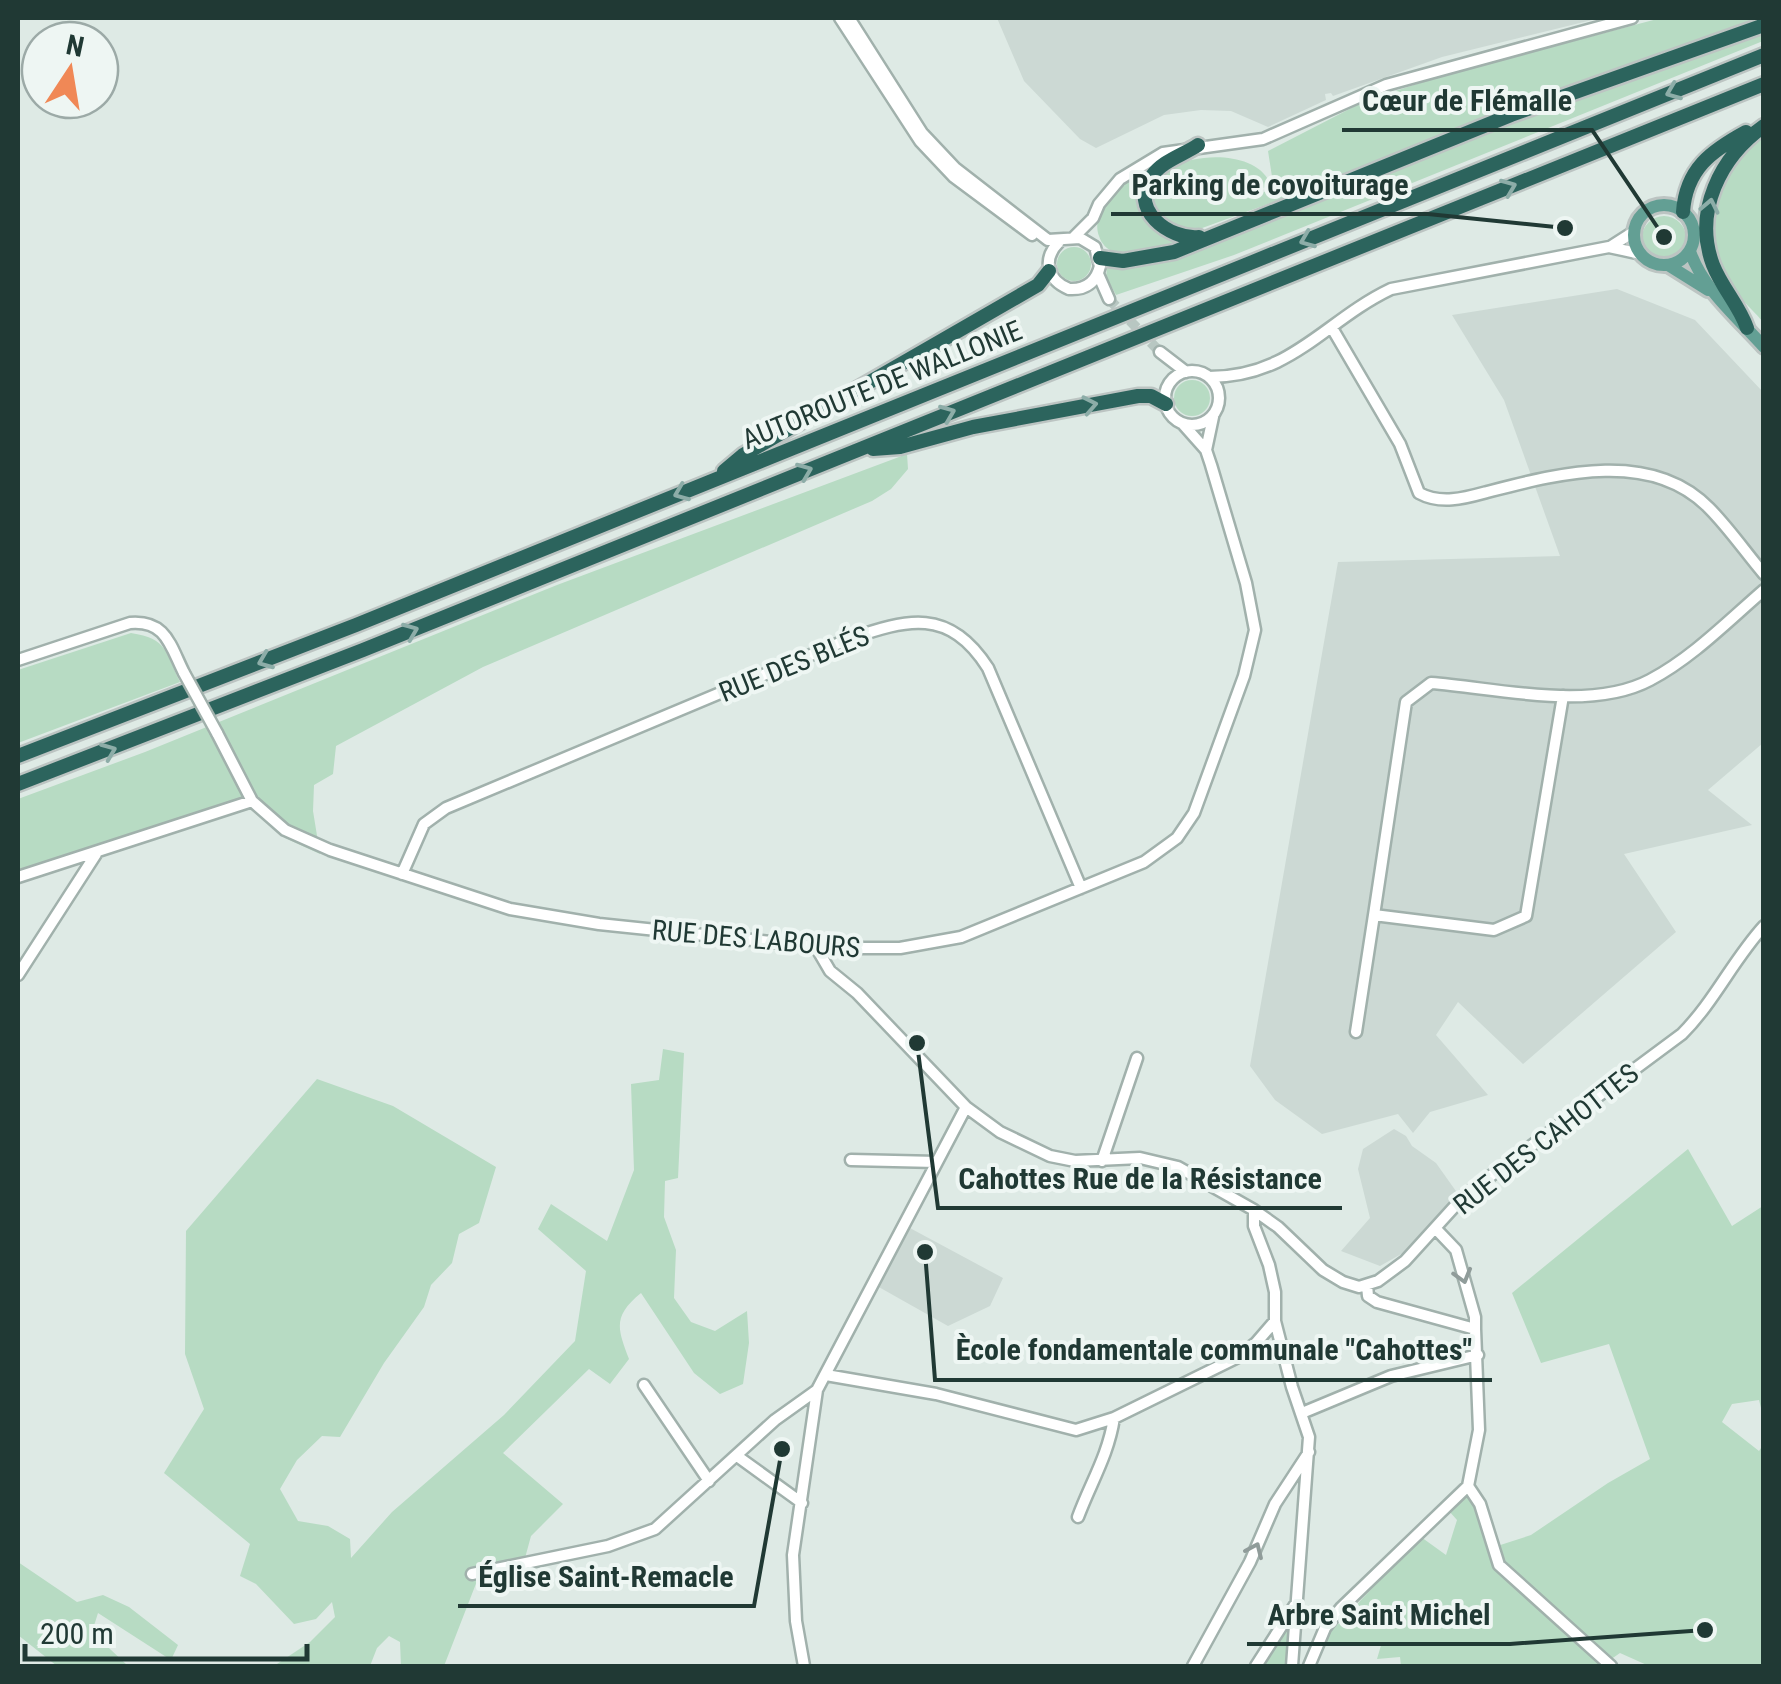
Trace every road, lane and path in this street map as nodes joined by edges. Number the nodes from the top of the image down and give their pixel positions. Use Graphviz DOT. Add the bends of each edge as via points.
graph roads {
  1 [pos="840,18"];
  2 [pos="850,18"];
  3 [pos="1632,18"];
  4 [pos="1764,24"];
  5 [pos="1764,55"];
  6 [pos="1764,84"];
  7 [pos="1764,124"];
  8 [pos="1198,146"];
  9 [pos="1683,212"];
  10 [pos="1092,218"];
  11 [pos="1635,231"];
  12 [pos="1220,234"];
  13 [pos="1074,237"];
  14 [pos="1059,242"];
  15 [pos="1610,247"];
  16 [pos="1690,251"];
  17 [pos="1050,254"];
  18 [pos="1641,254"];
  19 [pos="1098,260"];
  20 [pos="1668,265"];
  21 [pos="1049,270"];
  22 [pos="1087,286"];
  23 [pos="1720,299"];
  24 [pos="1332,328"];
  25 [pos="1747,328"];
  26 [pos="1764,347"];
  27 [pos="1186,372"];
  28 [pos="1209,377"];
  29 [pos="1234,377"];
  30 [pos="1172,380"];
  31 [pos="1219,399"];
  32 [pos="1166,404"];
  33 [pos="1213,415"];
  34 [pos="1182,422"];
  35 [pos="858,450"];
  36 [pos="1206,450"];
  37 [pos="712,481"];
  38 [pos="1764,574"];
  39 [pos="1764,590"];
  40 [pos="18,660"];
  41 [pos="1563,696"];
  42 [pos="18,756"];
  43 [pos="18,784"];
  44 [pos="252,802"];
  45 [pos="96,854"];
  46 [pos="402,874"];
  47 [pos="18,877"];
  48 [pos="1081,888"];
  49 [pos="1374,915"];
  50 [pos="1764,926"];
  51 [pos="816,947"];
  52 [pos="18,975"];
  53 [pos="1356,1032"];
  54 [pos="1135,1058"];
  55 [pos="966,1107"];
  56 [pos="851,1160"];
  57 [pos="1102,1161"];
  58 [pos="936,1162"];
  59 [pos="1254,1210"];
  60 [pos="1436,1229"];
  61 [pos="1367,1285"];
  62 [pos="1274,1321"];
  63 [pos="1474,1329"];
  64 [pos="1478,1355"];
  65 [pos="826,1375"];
  66 [pos="644,1385"];
  67 [pos="818,1390"];
  68 [pos="1302,1413"];
  69 [pos="1114,1418"];
  70 [pos="1309,1452"];
  71 [pos="737,1456"];
  72 [pos="708,1481"];
  73 [pos="1468,1486"];
  74 [pos="802,1503"];
  75 [pos="1078,1517"];
  76 [pos="472,1574"];
  77 [pos="1296,1604"];
  78 [pos="804,1666"];
  79 [pos="1192,1666"];
  80 [pos="1256,1666"];
  81 [pos="1292,1666"];
  82 [pos="1308,1666"];
  83 [pos="1611,1666"];
  1 -- 17 [label="street" via="920,142"];
  2 -- 14 [label="street" via="922,133 1040,235"];
  3 -- 8 [label="street" via="1386,85 1263,139"];
  4 -- 12 [label="highway" via="1511,114"];
  5 -- 37 [label="highway, AUTOROUTE DE WALLONIE, one-way"];
  35 -- 6 [label="highway, AUTOROUTE DE WALLONIE, one-way"];
  7 -- 9 [label="highway" via="1706,156 1689,183"];
  25 -- 7 [label="highway, one-way" via="1713,264 1706,225 1721,172"];
  8 -- 10 [label="street" via="1133,168 1108,190"];
  8 -- 12 [label="highway" via="1151,177 1147,208 1160,226 1182,238"];
  9 -- 11 [label="main road" via="1655,207"];
  9 -- 16 [label="main road" via="1694,230"];
  10 -- 13 [label="street"];
  10 -- 19 [label="street"];
  11 -- 15 [label="street"];
  11 -- 18 [label="main road"];
  12 -- 19 [label="highway" via="1144,259"];
  13 -- 14 [label="street"];
  13 -- 19 [label="street" via="1086,240"];
  14 -- 17 [label="street"];
  15 -- 18 [label="street"];
  15 -- 24 [label="street" via="1391,289"];
  16 -- 20 [label="main road"];
  16 -- 23 [label="main road"];
  17 -- 21 [label="street"];
  18 -- 20 [label="main road"];
  19 -- 22 [label="street"];
  19 -- 22 [label="street" via="1109,298"];
  20 -- 23 [label="main road"];
  21 -- 22 [label="street" via="1069,289"];
  21 -- 37 [label="highway" via="1038,285 743,454"];
  23 -- 25 [label="main road"];
  24 -- 29 [label="street" via="1286,358"];
  24 -- 38 [label="street" via="1400,444 1419,494 1450,500 1572,474 1632,471 1661,478 1708,506"];
  25 -- 26 [label="main road"];
  27 -- 28 [label="street"];
  27 -- 30 [label="street"];
  27 -- 30 [label="street" via="1164,356"];
  28 -- 29 [label="street"];
  28 -- 31 [label="street"];
  29 -- 31 [label="street"];
  30 -- 32 [label="street"];
  31 -- 33 [label="street"];
  32 -- 34 [label="street"];
  35 -- 32 [label="highway, one-way" via="1138,396"];
  33 -- 34 [label="street" via="1199,424"];
  33 -- 36 [label="street, RUE DES LABOURS"];
  34 -- 36 [label="street, RUE DES LABOURS"];
  43 -- 35 [label="highway, AUTOROUTE DE WALLONIE, one-way"];
  36 -- 48 [label="street, RUE DES LABOURS" via="1251,602 1253,649 1204,792 1184,828 1144,862"];
  37 -- 42 [label="highway, AUTOROUTE DE WALLONIE, one-way"];
  39 -- 41 [label="street" via="1647,682 1609,694"];
  40 -- 44 [label="street, RUE DES LABOURS, bridge" via="130,623 158,627"];
  41 -- 49 [label="street" via="1526,916 1494,930"];
  41 -- 49 [label="street" via="1431,683 1406,702"];
  44 -- 45 [label="street"];
  44 -- 46 [label="street, RUE DES LABOURS" via="285,830"];
  45 -- 47 [label="street"];
  45 -- 52 [label="street"];
  46 -- 48 [label="street, RUE DES BLÉS" via="424,824 446,808 849,639 921,622 963,640 988,668"];
  46 -- 51 [label="street, RUE DES LABOURS" via="557,919"];
  48 -- 51 [label="street, RUE DES LABOURS" via="961,937 900,948"];
  49 -- 53 [label="street"];
  50 -- 60 [label="street, RUE DES CAHOTTES" via="1682,1034 1465,1195"];
  51 -- 55 [label="street" via="830,971"];
  54 -- 57 [label="street"];
  55 -- 57 [label="street" via="1017,1143 1050,1156"];
  55 -- 58 [label="street"];
  56 -- 58 [label="street"];
  57 -- 59 [label="street" via="1140,1158 1178,1167"];
  58 -- 65 [label="street"];
  59 -- 61 [label="street" via="1324,1270 1343,1282"];
  59 -- 62 [label="street" via="1275,1292"];
  60 -- 61 [label="street, RUE DES CAHOTTES" via="1405,1261"];
  60 -- 63 [label="street, one-way" via="1456,1250"];
  61 -- 63 [label="street" via="1377,1302"];
  62 -- 68 [label="street"];
  62 -- 69 [label="street" via="1238,1357"];
  63 -- 64 [label="street"];
  64 -- 68 [label="street" via="1390,1376"];
  64 -- 73 [label="street" via="1480,1430"];
  65 -- 67 [label="street"];
  65 -- 69 [label="street" via="1076,1430"];
  66 -- 72 [label="street"];
  67 -- 71 [label="street"];
  67 -- 74 [label="street"];
  68 -- 70 [label="street"];
  69 -- 75 [label="street" via="1110,1448"];
  70 -- 77 [label="street"];
  79 -- 70 [label="street, one-way"];
  71 -- 72 [label="street"];
  71 -- 74 [label="street"];
  72 -- 76 [label="street" via="646,1533"];
  73 -- 82 [label="street" via="1341,1608"];
  73 -- 83 [label="street" via="1499,1564"];
  74 -- 78 [label="street" via="793,1555"];
  77 -- 80 [label="street"];
  77 -- 81 [label="street"];
}
